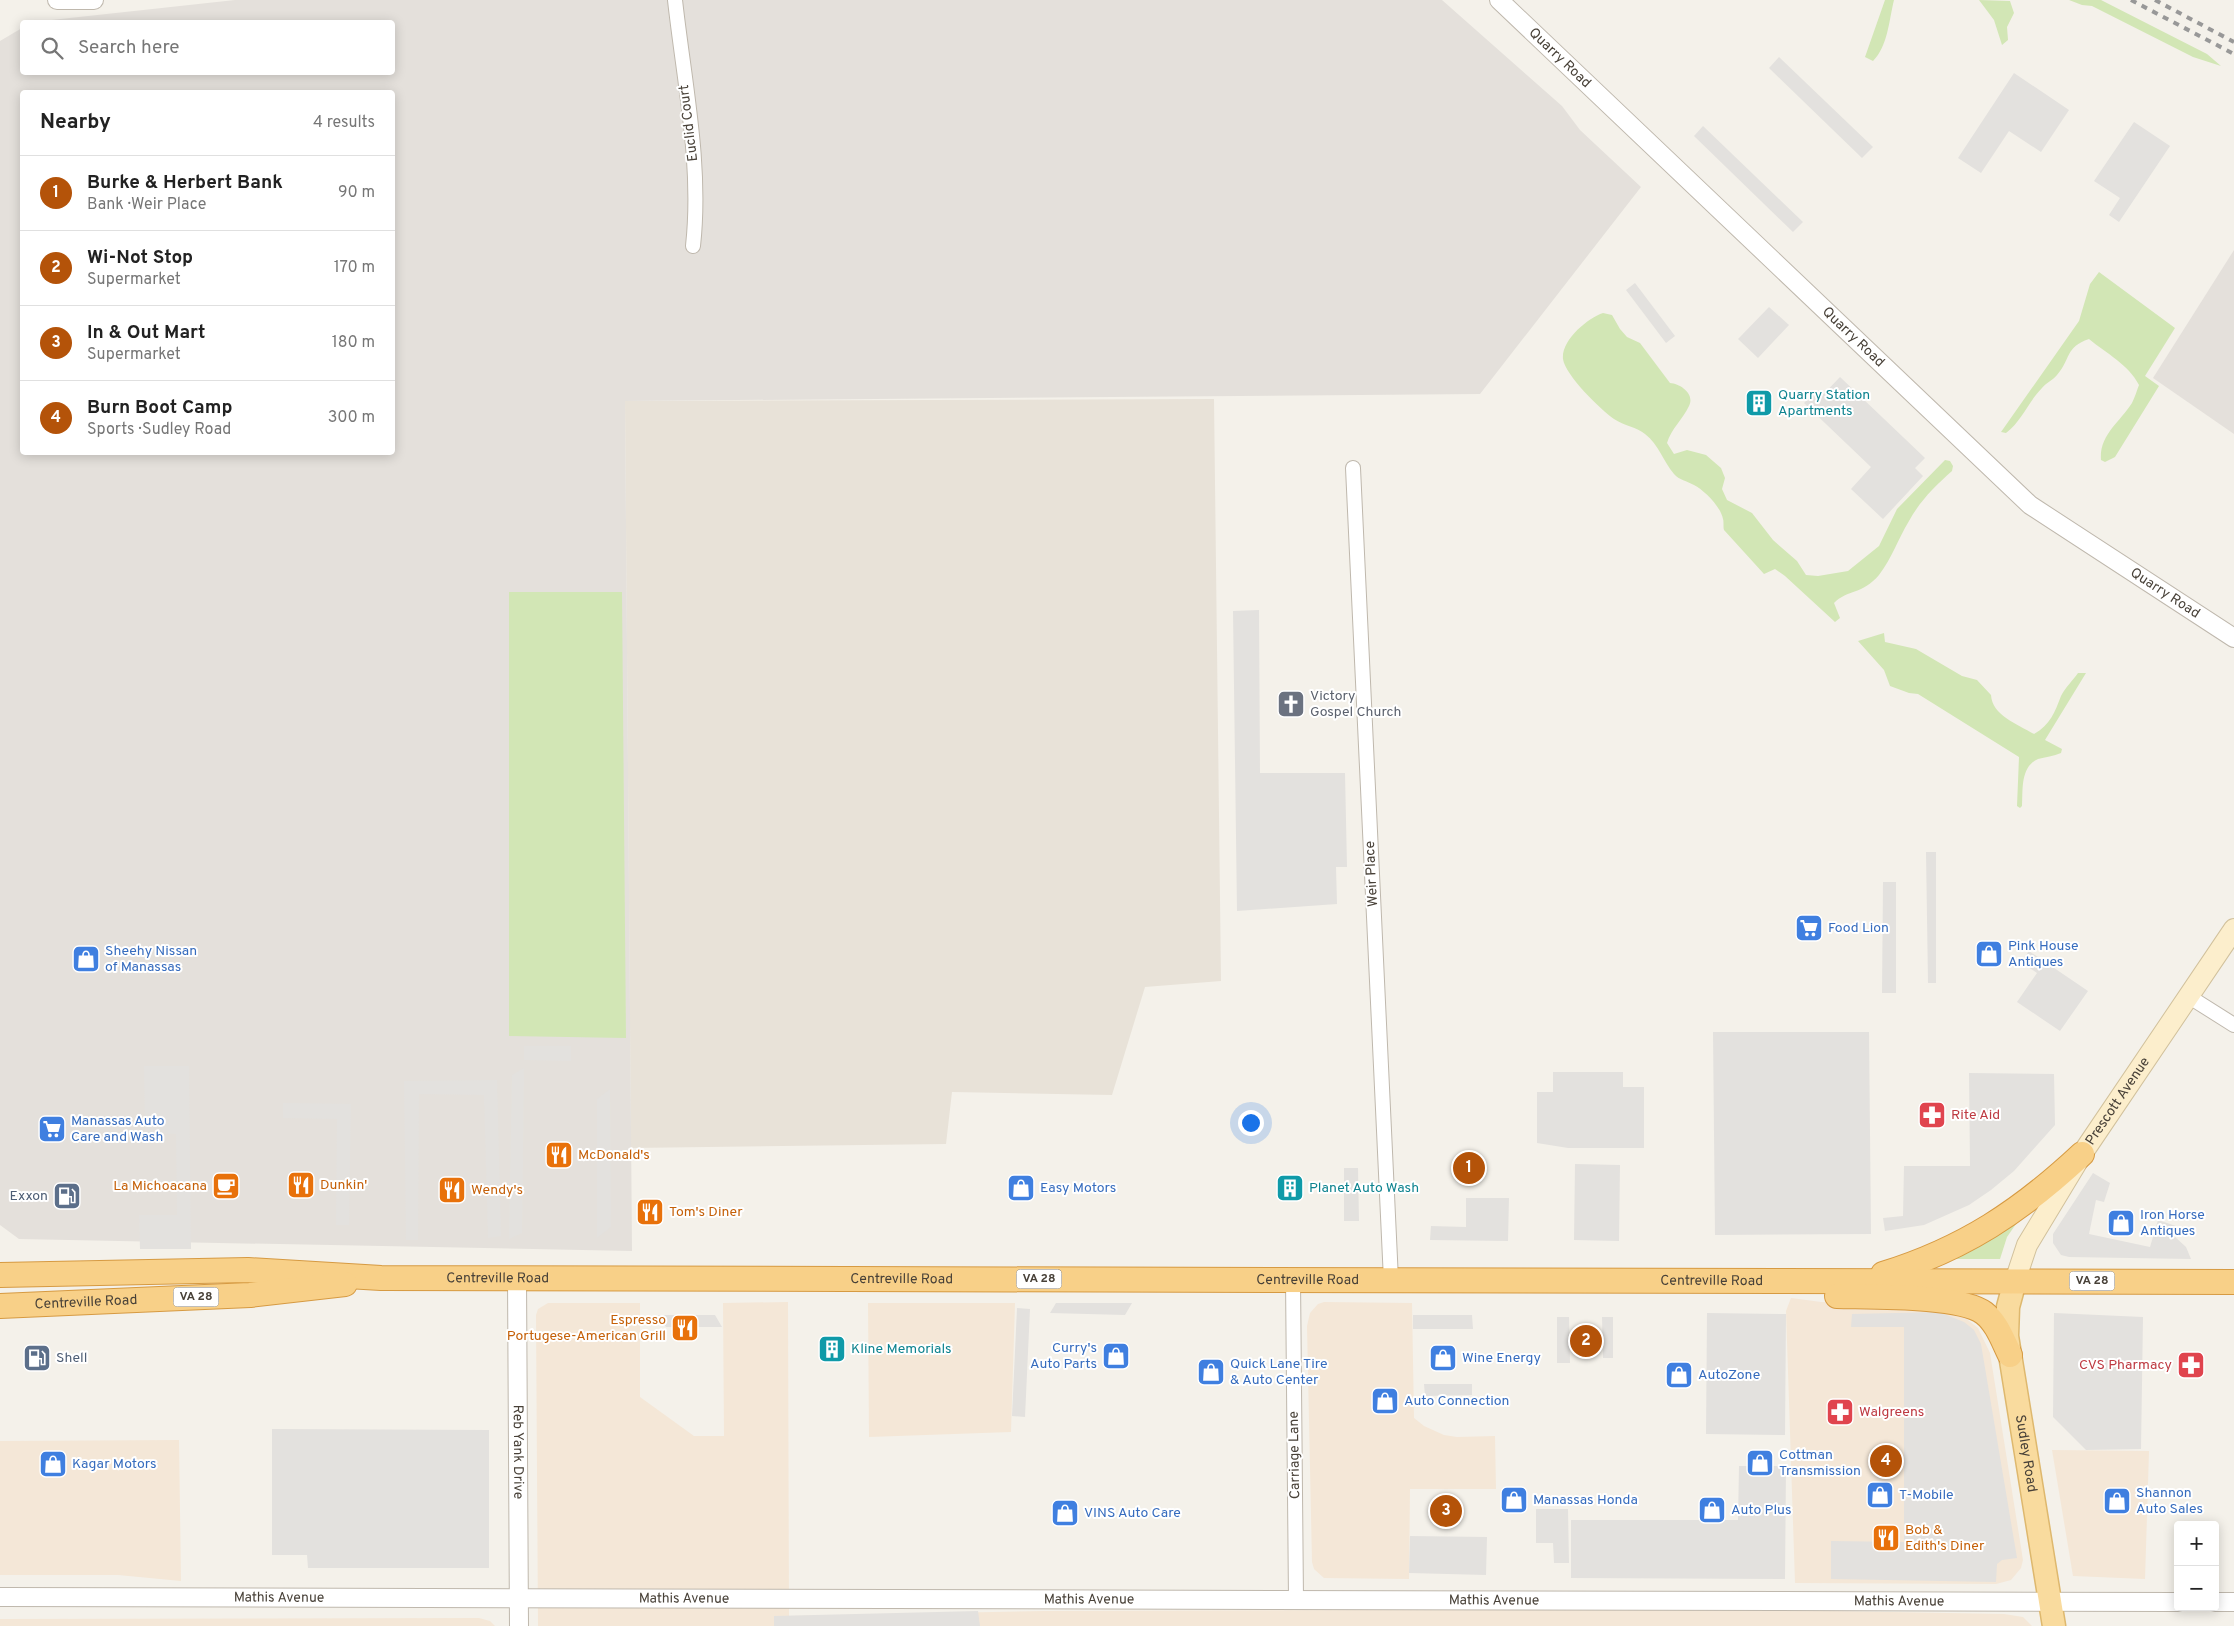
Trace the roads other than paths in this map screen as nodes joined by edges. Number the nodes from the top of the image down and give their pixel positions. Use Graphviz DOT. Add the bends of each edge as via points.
graph roads {
  1 [pos="57,0"];
  2 [pos="94,0"];
  3 [pos="675,0"];
  4 [pos="1499,0"];
  5 [pos="693,246"];
  6 [pos="1353,468"];
  7 [pos="2234,638"];
  8 [pos="2234,929"];
  9 [pos="2188,996"];
  10 [pos="2234,1025"];
  11 [pos="2082,1154"];
  12 [pos="0,1265"];
  13 [pos="0,1274"];
  14 [pos="30,1274"];
  15 [pos="381,1278"];
  16 [pos="517,1278"];
  17 [pos="1294,1280"];
  18 [pos="1391,1280"];
  19 [pos="1796,1280"];
  20 [pos="1863,1281"];
  21 [pos="2015,1281"];
  22 [pos="2234,1282"];
  23 [pos="0,1306"];
  24 [pos="2010,1355"];
  25 [pos="0,1597"];
  26 [pos="520,1598"];
  27 [pos="1296,1600"];
  28 [pos="2050,1602"];
  29 [pos="2174,1602"];
  30 [pos="2219,1602"];
  31 [pos="2234,1602"];
  32 [pos="519,1626"];
  33 [pos="2054,1626"];
  1 -- 2 [label="street"];
  3 -- 5 [label="street, Euclid Court" via="693,140 696,213"];
  4 -- 7 [label="street, Quarry Road" via="2030,505"];
  6 -- 18 [label="street, Weir Place"];
  8 -- 9 [label="main road, Prescott Avenue"];
  9 -- 10 [label="street"];
  9 -- 11 [label="main road, Prescott Avenue"];
  11 -- 20 [label="highway" via="2024,1204 1985,1230 1924,1260"];
  11 -- 21 [label="main road, Prescott Avenue" via="2027,1244"];
  12 -- 14 [label="highway"];
  13 -- 14 [label="highway, Centreville Road / VA 28"];
  14 -- 15 [label="highway, Centreville Road / VA 28" via="248,1270"];
  15 -- 16 [label="highway, Centreville Road / VA 28"];
  15 -- 23 [label="highway, Centreville Road / VA 28" via="250,1295"];
  16 -- 17 [label="highway, Centreville Road / VA 28"];
  16 -- 26 [label="street, Reb Yank Drive"];
  17 -- 18 [label="highway, Centreville Road / VA 28"];
  17 -- 27 [label="street, Carriage Lane"];
  18 -- 19 [label="highway, Centreville Road / VA 28"];
  19 -- 20 [label="highway, Centreville Road / VA 28"];
  19 -- 24 [label="highway" via="1832,1295 1970,1306 1992,1321"];
  20 -- 21 [label="highway, Centreville Road / VA 28"];
  21 -- 22 [label="highway, Centreville Road / VA 28"];
  21 -- 24 [label="main road, Sudley Road" via="2007,1318"];
  24 -- 28 [label="main road, Sudley Road"];
  25 -- 26 [label="street, Mathis Avenue"];
  26 -- 27 [label="street, Mathis Avenue"];
  26 -- 32 [label="street, Reb Yank Drive"];
  27 -- 28 [label="street, Mathis Avenue"];
  28 -- 29 [label="street, Mathis Avenue"];
  28 -- 33 [label="main road, Sudley Road"];
  30 -- 31 [label="street"];
}
